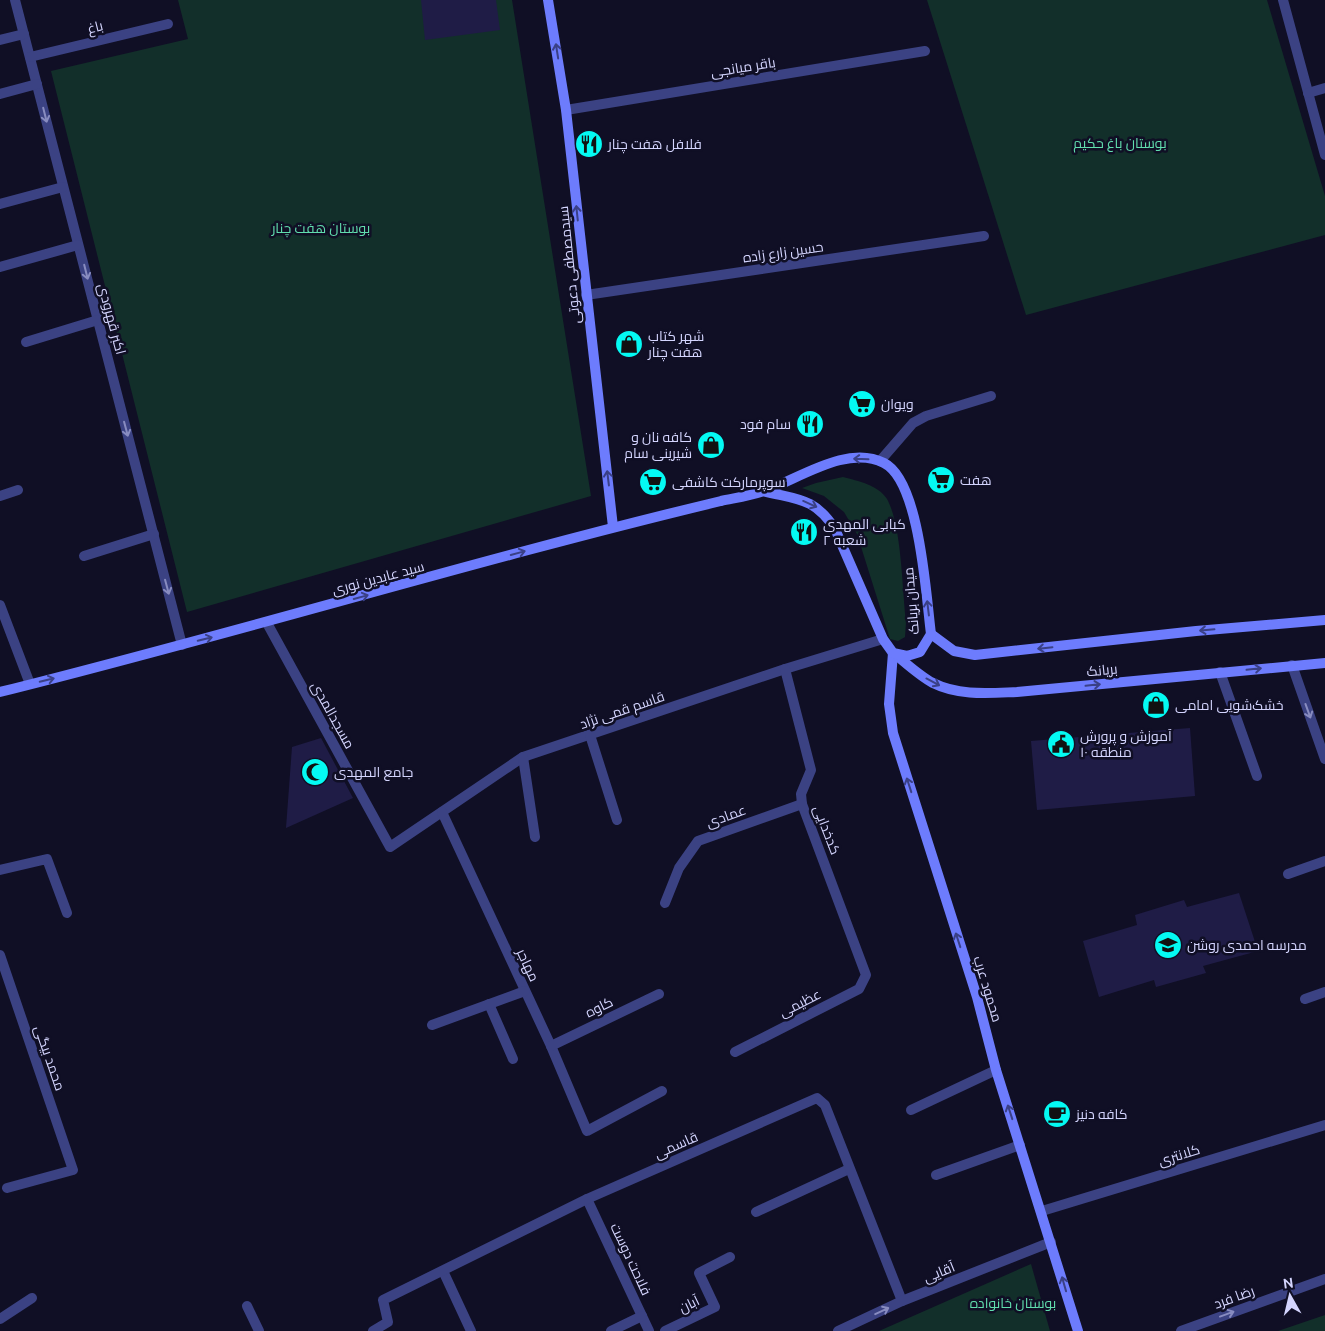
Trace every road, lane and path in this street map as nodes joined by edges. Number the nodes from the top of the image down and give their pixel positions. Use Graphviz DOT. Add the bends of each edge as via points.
graph roads {
  1 [pos="15,0"];
  2 [pos="548,0"];
  3 [pos="1284,0"];
  4 [pos="168,24"];
  5 [pos="24,34"];
  6 [pos="0,40"];
  7 [pos="925,51"];
  8 [pos="30,57"];
  9 [pos="37,84"];
  10 [pos="1325,88"];
  11 [pos="1308,93"];
  12 [pos="0,94"];
  13 [pos="566,110"];
  14 [pos="1325,155"];
  15 [pos="63,187"];
  16 [pos="0,204"];
  17 [pos="984,236"];
  18 [pos="78,245"];
  19 [pos="0,267"];
  20 [pos="586,295"];
  21 [pos="98,320"];
  22 [pos="26,342"];
  23 [pos="991,396"];
  24 [pos="880,461"];
  25 [pos="18,490"];
  26 [pos="763,491"];
  27 [pos="0,496"];
  28 [pos="614,527"];
  29 [pos="154,534"];
  30 [pos="84,556"];
  31 [pos="0,605"];
  32 [pos="1325,620"];
  33 [pos="267,623"];
  34 [pos="931,634"];
  35 [pos="883,639"];
  36 [pos="182,645"];
  37 [pos="893,653"];
  38 [pos="1325,663"];
  39 [pos="1292,665"];
  40 [pos="785,669"];
  41 [pos="1220,672"];
  42 [pos="30,684"];
  43 [pos="0,692"];
  44 [pos="590,736"];
  45 [pos="523,756"];
  46 [pos="1325,759"];
  47 [pos="1257,776"];
  48 [pos="802,804"];
  49 [pos="442,812"];
  50 [pos="616,820"];
  51 [pos="535,838"];
  52 [pos="390,847"];
  53 [pos="1325,861"];
  54 [pos="0,870"];
  55 [pos="1288,874"];
  56 [pos="665,903"];
  57 [pos="68,913"];
  58 [pos="0,955"];
  59 [pos="865,969"];
  60 [pos="526,991"];
  61 [pos="1325,992"];
  62 [pos="659,994"];
  63 [pos="1305,998"];
  64 [pos="489,1004"];
  65 [pos="432,1025"];
  66 [pos="551,1046"];
  67 [pos="735,1052"];
  68 [pos="513,1059"];
  69 [pos="996,1070"];
  70 [pos="662,1091"];
  71 [pos="911,1110"];
  72 [pos="1325,1125"];
  73 [pos="1020,1145"];
  74 [pos="849,1169"];
  75 [pos="936,1175"];
  76 [pos="7,1188"];
  77 [pos="587,1199"];
  78 [pos="1042,1211"];
  79 [pos="756,1212"];
  80 [pos="1051,1242"];
  81 [pos="730,1257"];
  82 [pos="443,1271"];
  83 [pos="1325,1279"];
  84 [pos="32,1298"];
  85 [pos="902,1302"];
  86 [pos="247,1306"];
  87 [pos="642,1316"];
  88 [pos="0,1319"];
  89 [pos="259,1331"];
  90 [pos="374,1331"];
  91 [pos="471,1331"];
  92 [pos="611,1331"];
  93 [pos="649,1331"];
  94 [pos="666,1331"];
  95 [pos="838,1331"];
  96 [pos="1078,1331"];
  97 [pos="1181,1331"];
  1 -- 5 [label="street, اکبر قهرودی"];
  13 -- 2 [label="main road, سیدمصطفی دعوتی, one-way"];
  3 -- 11 [label="street"];
  4 -- 8 [label="street, باغ"];
  5 -- 6 [label="street"];
  5 -- 8 [label="street, اکبر قهرودی"];
  7 -- 13 [label="street, باقر میانجی"];
  8 -- 9 [label="street, اکبر قهرودی"];
  9 -- 12 [label="street"];
  9 -- 15 [label="street, اکبر قهرودی, one-way"];
  10 -- 11 [label="street"];
  11 -- 14 [label="street"];
  20 -- 13 [label="main road, سیدمصطفی دعوتی, one-way"];
  15 -- 16 [label="street"];
  15 -- 18 [label="street, اکبر قهرودی"];
  17 -- 20 [label="street, حسین زارع زاده"];
  18 -- 19 [label="street"];
  18 -- 21 [label="street, اکبر قهرودی, one-way"];
  28 -- 20 [label="main road, سیدمصطفی دعوتی, one-way"];
  21 -- 22 [label="street"];
  21 -- 29 [label="street, اکبر قهرودی, one-way"];
  23 -- 24 [label="street" via="926,416 914,423"];
  24 -- 26 [label="main road, one-way" via="858,458 839,461"];
  34 -- 24 [label="main road, میدان بریانک, one-way" via="911,501 892,467"];
  25 -- 27 [label="street"];
  26 -- 28 [label="main road, سید عابدین نوری"];
  26 -- 35 [label="main road, میدان بریانک, one-way" via="805,501 825,513"];
  33 -- 28 [label="main road, سید عابدین نوری, one-way"];
  29 -- 30 [label="street"];
  29 -- 36 [label="street, اکبر قهرودی, one-way"];
  31 -- 42 [label="street"];
  32 -- 34 [label="main road, بریانک, one-way" via="1196,630 975,655 954,651"];
  36 -- 33 [label="main road, سید عابدین نوری, one-way"];
  33 -- 52 [label="street, مسجدالمدی"];
  34 -- 37 [label="main road, میدان بریانک" via="920,652 907,656"];
  35 -- 37 [label="main road, میدان بریانک"];
  35 -- 40 [label="street, قاسم قمی نژاد"];
  42 -- 36 [label="main road, سید عابدین نوری, one-way"];
  37 -- 41 [label="main road, بریانک, one-way" via="933,683 974,693 1017,692"];
  69 -- 37 [label="main road, محمود عرب, one-way" via="977,997 892,733 889,704"];
  38 -- 39 [label="main road, بریانک"];
  41 -- 39 [label="main road, بریانک, one-way"];
  39 -- 46 [label="street, one-way"];
  40 -- 44 [label="street, قاسم قمی نژاد"];
  40 -- 48 [label="street, کدخدایی" via="811,770 801,794"];
  41 -- 47 [label="street"];
  42 -- 43 [label="main road, سید عابدین نوری"];
  44 -- 45 [label="street, قاسم قمی نژاد"];
  44 -- 50 [label="street"];
  45 -- 49 [label="street, قاسم قمی نژاد"];
  45 -- 51 [label="street"];
  48 -- 56 [label="street, عمادی" via="698,841 679,868"];
  48 -- 59 [label="street, کدخدایی"];
  49 -- 52 [label="street, قاسم قمی نژاد"];
  49 -- 60 [label="street, مهاجر"];
  53 -- 55 [label="street"];
  54 -- 57 [label="street" via="47,859"];
  58 -- 76 [label="street, محمد بیگی" via="73,1170"];
  59 -- 67 [label="street, عظیمی" via="866,975 859,989"];
  60 -- 64 [label="street"];
  60 -- 66 [label="street, مهاجر"];
  61 -- 63 [label="street"];
  62 -- 66 [label="street, کاوه"];
  64 -- 65 [label="street"];
  64 -- 68 [label="street"];
  66 -- 70 [label="street, مهاجر" via="587,1131"];
  69 -- 71 [label="street"];
  73 -- 69 [label="main road, محمود عرب, one-way"];
  72 -- 78 [label="street, کلانتری"];
  73 -- 75 [label="street"];
  73 -- 78 [label="main road, محمود عرب"];
  74 -- 77 [label="street, قاسمی" via="825,1105 817,1098"];
  74 -- 79 [label="street"];
  74 -- 85 [label="street, قاسمی"];
  77 -- 82 [label="street, قاسمی"];
  77 -- 87 [label="street, فلاحت دوست"];
  78 -- 80 [label="main road, محمود عرب"];
  80 -- 85 [label="street, آقایی"];
  96 -- 80 [label="main road, محمود عرب, one-way"];
  81 -- 94 [label="street, آبان" via="699,1273 715,1307"];
  82 -- 90 [label="street, قاسمی" via="383,1300 388,1322"];
  82 -- 91 [label="street"];
  97 -- 83 [label="street, رضا فرد, one-way"];
  84 -- 88 [label="street"];
  95 -- 85 [label="street, آقایی, one-way"];
  86 -- 89 [label="street"];
  87 -- 92 [label="street"];
  87 -- 93 [label="street, فلاحت دوست"];
}
